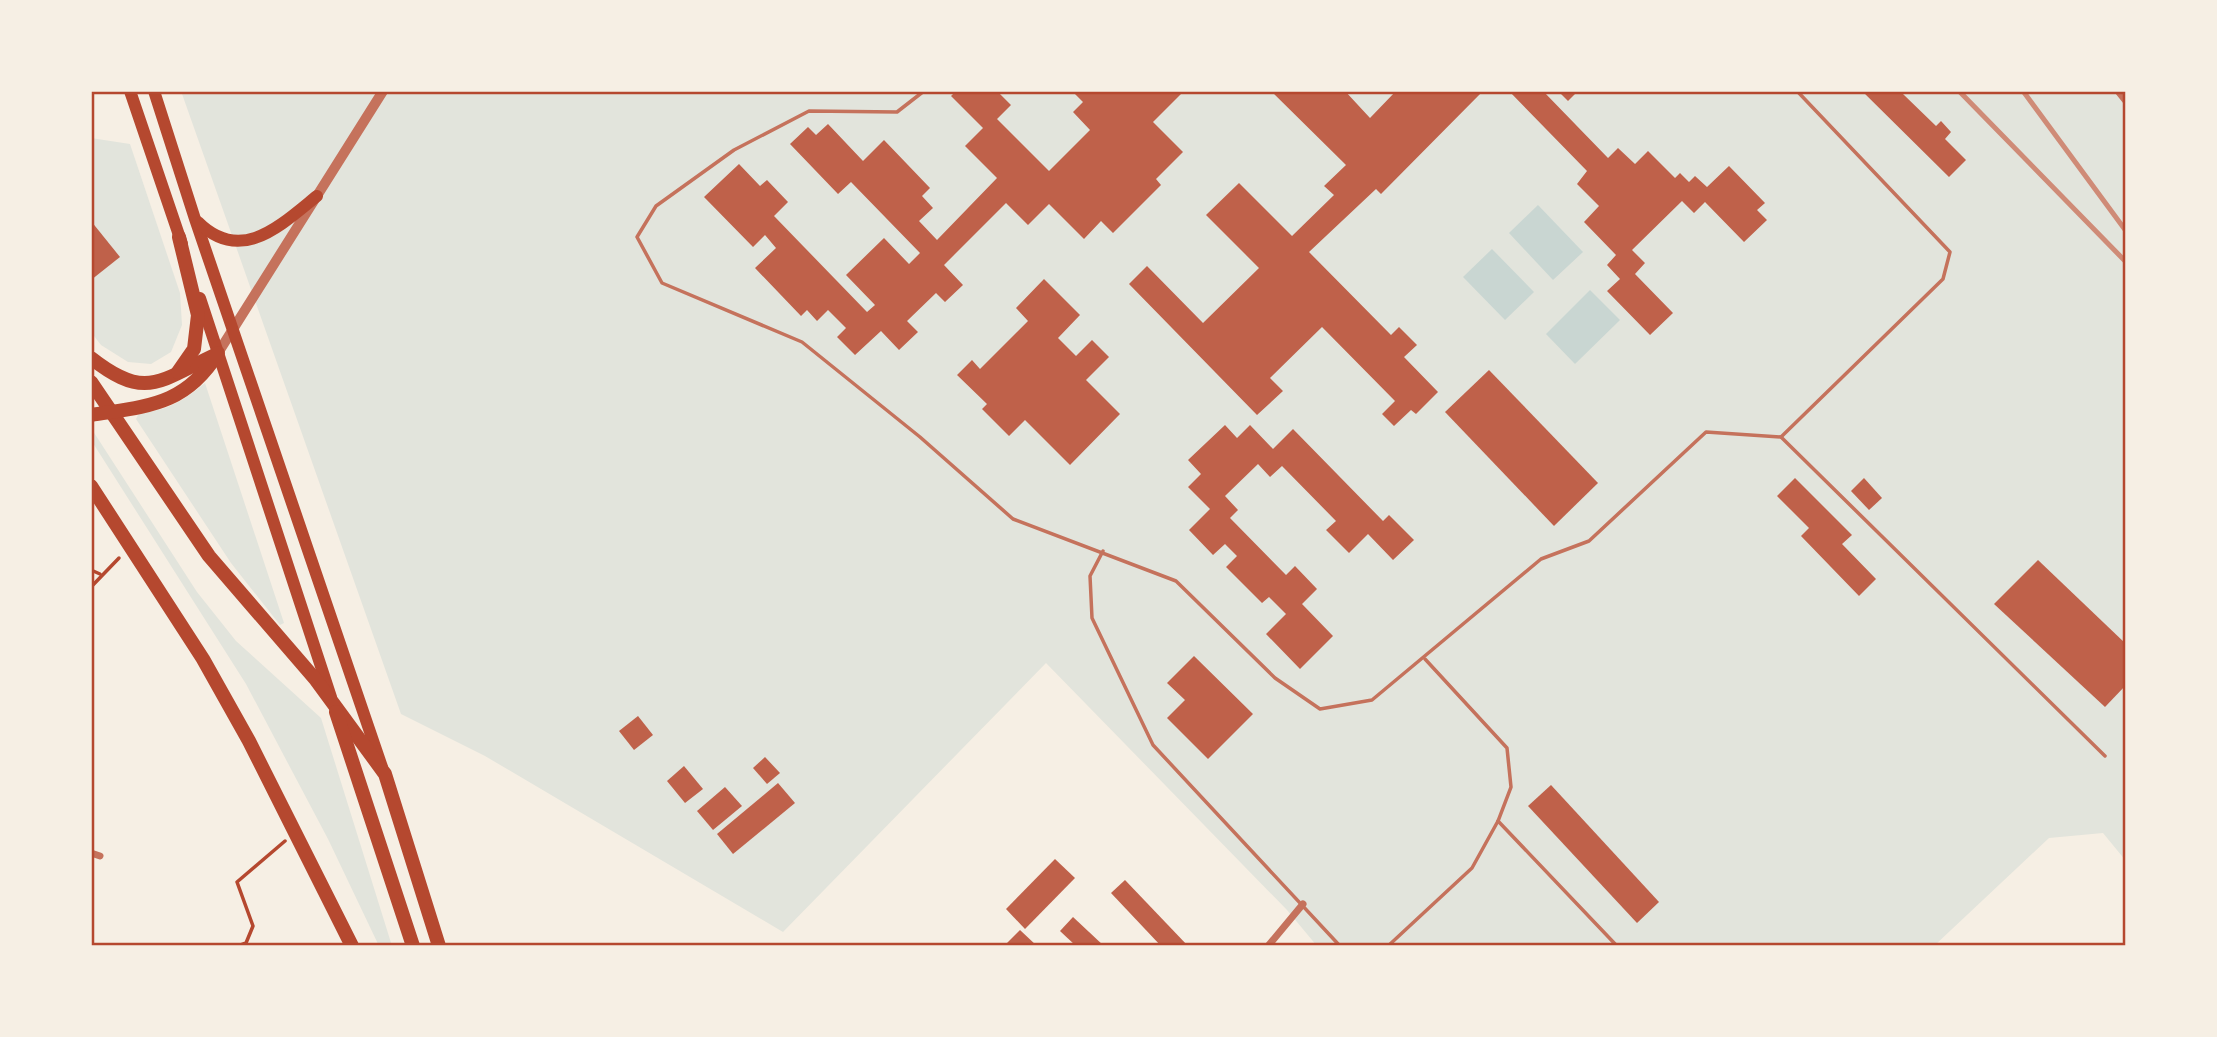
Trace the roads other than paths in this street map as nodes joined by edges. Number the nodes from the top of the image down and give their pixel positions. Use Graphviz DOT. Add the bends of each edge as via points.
graph roads {
  1 [pos="130,91"];
  2 [pos="154,91"];
  3 [pos="383,91"];
  4 [pos="924,91"];
  5 [pos="1797,91"];
  6 [pos="2118,91"];
  7 [pos="2126,101"];
  8 [pos="317,196"];
  9 [pos="195,219"];
  10 [pos="180,237"];
  11 [pos="233,333"];
  12 [pos="218,353"];
  13 [pos="91,358"];
  14 [pos="178,372"];
  15 [pos="91,382"];
  16 [pos="111,410"];
  17 [pos="91,415"];
  18 [pos="1781,437"];
  19 [pos="91,486"];
  20 [pos="1103,551"];
  21 [pos="1425,659"];
  22 [pos="332,700"];
  23 [pos="2105,756"];
  24 [pos="384,774"];
  25 [pos="1498,821"];
  26 [pos="91,853"];
  27 [pos="100,856"];
  28 [pos="1303,904"];
  29 [pos="352,946"];
  30 [pos="413,946"];
  31 [pos="439,946"];
  32 [pos="1268,946"];
  33 [pos="1340,946"];
  34 [pos="1388,946"];
  35 [pos="1617,946"];
  1 -- 10 [label="highway"];
  2 -- 9 [label="highway"];
  3 -- 8 [label="street"];
  4 -- 20 [label="lane" via="897,112 809,111 734,150 656,205 637,237 662,283 802,342 1013,519"];
  5 -- 18 [label="lane" via="1950,252 1943,279"];
  6 -- 7 [label="street"];
  8 -- 9 [label="highway" via="275,229 239,242 211,236"];
  8 -- 11 [label="street"];
  9 -- 11 [label="highway"];
  10 -- 12 [label="highway"];
  10 -- 14 [label="highway" via="198,315 194,349"];
  11 -- 12 [label="street"];
  11 -- 24 [label="highway"];
  12 -- 14 [label="highway"];
  12 -- 16 [label="highway" via="201,378 180,394 141,408"];
  12 -- 22 [label="highway"];
  13 -- 14 [label="highway" via="113,374 142,385"];
  15 -- 16 [label="highway"];
  16 -- 17 [label="highway"];
  16 -- 22 [label="highway" via="209,555"];
  18 -- 21 [label="lane" via="1706,432 1589,541 1541,559"];
  18 -- 23 [label="lane"];
  19 -- 29 [label="highway" via="203,659 297,831"];
  20 -- 21 [label="lane" via="1176,581 1275,678 1320,709 1372,700"];
  20 -- 28 [label="lane" via="1090,576 1092,618 1153,745"];
  21 -- 25 [label="lane" via="1507,748 1511,788"];
  22 -- 24 [label="highway"];
  22 -- 30 [label="highway"];
  24 -- 31 [label="highway"];
  25 -- 34 [label="lane" via="1472,868"];
  25 -- 35 [label="lane"];
  26 -- 27 [label="street"];
  28 -- 32 [label="street"];
  28 -- 33 [label="lane"];
}
